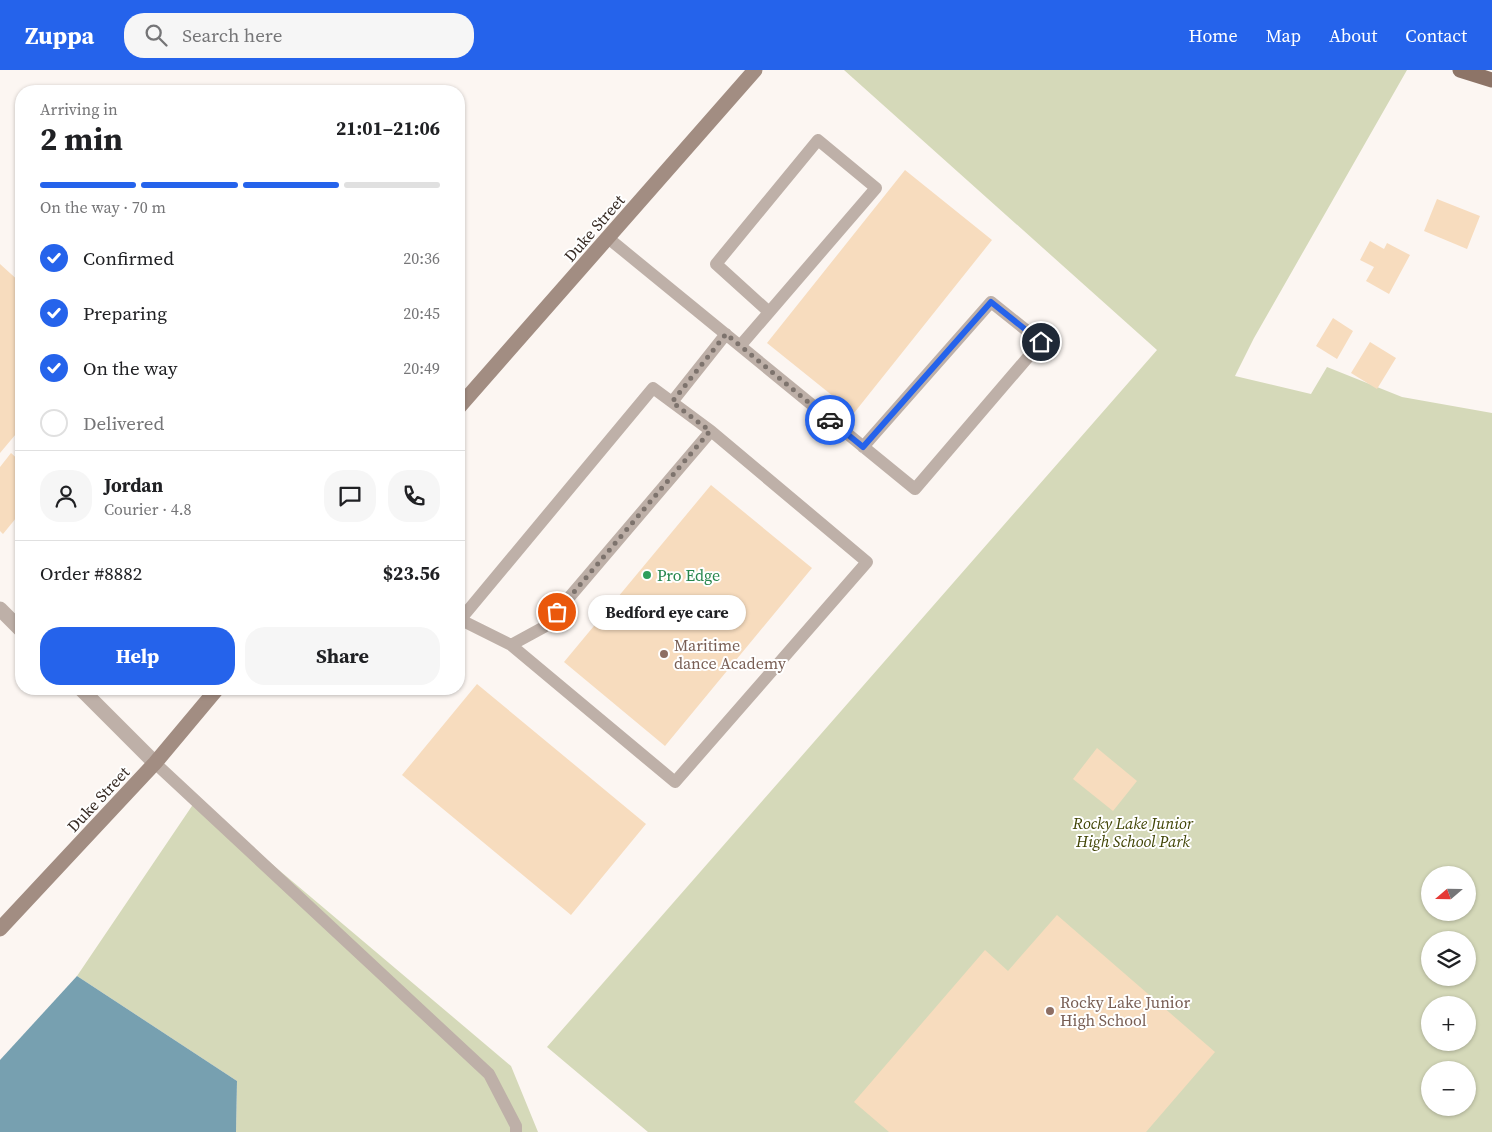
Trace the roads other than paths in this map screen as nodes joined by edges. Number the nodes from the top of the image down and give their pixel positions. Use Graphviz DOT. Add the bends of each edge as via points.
graph roads {
  1 [pos="755,70"];
  2 [pos="1460,70"];
  3 [pos="1492,80"];
  4 [pos="608,238"];
  5 [pos="770,312"];
  6 [pos="726,334"];
  7 [pos="740,346"];
  8 [pos="465,400"];
  9 [pos="672,402"];
  10 [pos="710,431"];
  11 [pos="863,447"];
  12 [pos="0,609"];
  13 [pos="465,613"];
  14 [pos="465,623"];
  15 [pos="15,624"];
  16 [pos="511,645"];
  17 [pos="86,695"];
  18 [pos="212,695"];
  19 [pos="155,762"];
  20 [pos="0,929"];
  21 [pos="516,1132"];
  1 -- 4 [label="main road, Duke Street"];
  2 -- 3 [label="main road"];
  4 -- 6 [label="lane"];
  4 -- 8 [label="main road, Duke Street"];
  5 -- 5 [label="lane" via="876,188 818,140 716,264"];
  5 -- 7 [label="lane"];
  6 -- 7 [label="lane"];
  6 -- 9 [label="lane"];
  7 -- 11 [label="lane"];
  9 -- 10 [label="lane"];
  9 -- 13 [label="lane" via="652,388"];
  10 -- 16 [label="lane" via="544,627"];
  10 -- 16 [label="lane" via="867,562 675,782"];
  11 -- 11 [label="lane" via="915,489 1041,342 991,302"];
  12 -- 15 [label="street"];
  14 -- 16 [label="lane"];
  17 -- 19 [label="street"];
  18 -- 19 [label="main road, Duke Street"];
  19 -- 20 [label="main road, Duke Street"];
  19 -- 21 [label="lane" via="489,1074 516,1126"];
}
